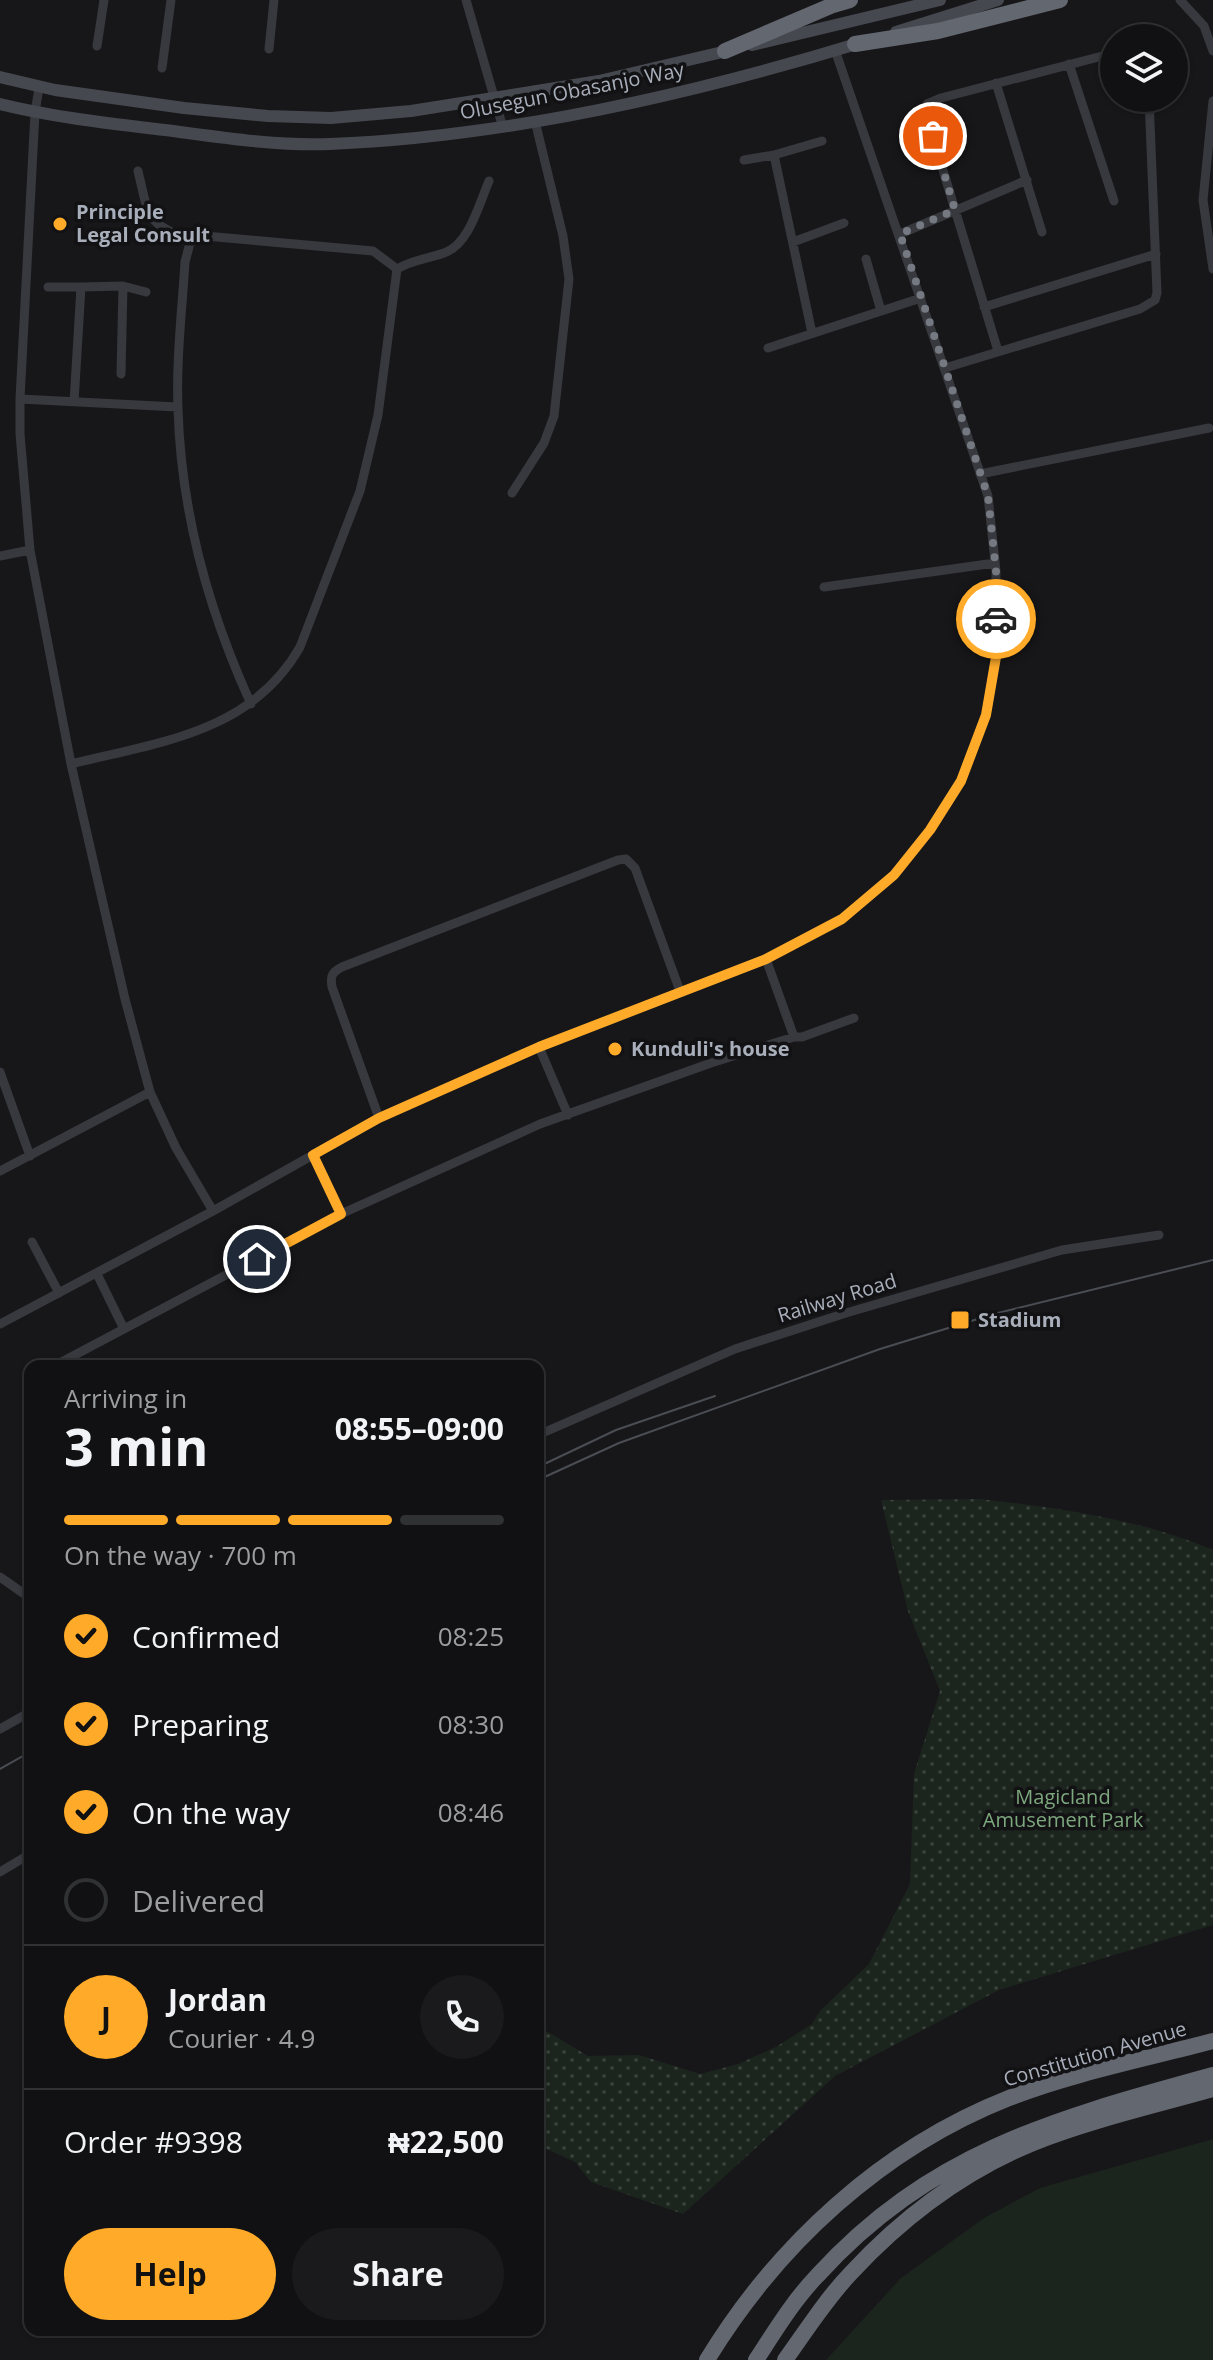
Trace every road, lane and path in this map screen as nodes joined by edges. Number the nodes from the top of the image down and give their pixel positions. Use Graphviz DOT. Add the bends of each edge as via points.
graph roads {
  1 [pos="104,0"];
  2 [pos="171,0"];
  3 [pos="274,0"];
  4 [pos="466,0"];
  5 [pos="850,0"];
  6 [pos="940,0"];
  7 [pos="998,0"];
  8 [pos="1060,0"];
  9 [pos="1180,0"];
  10 [pos="855,44"];
  11 [pos="97,46"];
  12 [pos="269,49"];
  13 [pos="835,50"];
  14 [pos="725,51"];
  15 [pos="1213,51"];
  16 [pos="1100,56"];
  17 [pos="1069,64"];
  18 [pos="162,68"];
  19 [pos="0,77"];
  20 [pos="996,83"];
  21 [pos="39,88"];
  22 [pos="494,98"];
  23 [pos="1213,101"];
  24 [pos="0,104"];
  25 [pos="35,112"];
  26 [pos="1150,112"];
  27 [pos="535,121"];
  28 [pos="503,128"];
  29 [pos="822,141"];
  30 [pos="774,155"];
  31 [pos="744,160"];
  32 [pos="138,171"];
  33 [pos="1027,180"];
  34 [pos="489,181"];
  35 [pos="1114,201"];
  36 [pos="955,210"];
  37 [pos="844,223"];
  38 [pos="1042,232"];
  39 [pos="900,234"];
  40 [pos="793,242"];
  41 [pos="190,243"];
  42 [pos="1156,254"];
  43 [pos="866,259"];
  44 [pos="397,269"];
  45 [pos="1213,269"];
  46 [pos="123,286"];
  47 [pos="48,287"];
  48 [pos="81,287"];
  49 [pos="146,292"];
  50 [pos="921,298"];
  51 [pos="984,307"];
  52 [pos="881,311"];
  53 [pos="812,333"];
  54 [pos="768,348"];
  55 [pos="998,351"];
  56 [pos="945,368"];
  57 [pos="121,374"];
  58 [pos="20,399"];
  59 [pos="74,402"];
  60 [pos="177,407"];
  61 [pos="1209,428"];
  62 [pos="980,474"];
  63 [pos="512,493"];
  64 [pos="30,550"];
  65 [pos="0,556"];
  66 [pos="995,563"];
  67 [pos="824,587"];
  68 [pos="251,704"];
  69 [pos="71,764"];
  70 [pos="766,959"];
  71 [pos="680,991"];
  72 [pos="854,1018"];
  73 [pos="794,1037"];
  74 [pos="539,1047"];
  75 [pos="0,1072"];
  76 [pos="150,1092"];
  77 [pos="568,1115"];
  78 [pos="379,1118"];
  79 [pos="313,1155"];
  80 [pos="30,1156"];
  81 [pos="0,1171"];
  82 [pos="213,1211"];
  83 [pos="341,1214"];
  84 [pos="1159,1235"];
  85 [pos="32,1242"];
  86 [pos="97,1274"];
  87 [pos="59,1293"];
  88 [pos="0,1324"];
  89 [pos="124,1329"];
  90 [pos="65,1360"];
  91 [pos="544,1432"];
  92 [pos="0,1577"];
  93 [pos="24,1594"];
  94 [pos="24,1715"];
  95 [pos="0,1729"];
  96 [pos="24,1858"];
  97 [pos="0,1872"];
  98 [pos="1213,2041"];
  99 [pos="1213,2075"];
  100 [pos="1213,2089"];
  101 [pos="911,2215"];
  102 [pos="816,2277"];
  103 [pos="707,2360"];
  104 [pos="756,2360"];
  105 [pos="785,2360"];
  1 -- 11 [label="street"];
  2 -- 18 [label="street"];
  3 -- 12 [label="street"];
  4 -- 22 [label="street"];
  5 -- 14 [label="highway"];
  6 -- 14 [label="main road, Olusegun Obasanjo Way"];
  7 -- 10 [label="main road, Olusegun Obasanjo Way"];
  8 -- 10 [label="highway" via="938,31"];
  9 -- 15 [label="street" via="1204,26"];
  10 -- 13 [label="main road, Olusegun Obasanjo Way"];
  13 -- 27 [label="main road, Olusegun Obasanjo Way" via="728,80"];
  13 -- 39 [label="street"];
  14 -- 22 [label="main road, Olusegun Obasanjo Way" via="609,79"];
  16 -- 17 [label="street"];
  17 -- 20 [label="street"];
  17 -- 35 [label="street"];
  19 -- 21 [label="main road, Olusegun Obasanjo Way"];
  20 -- 33 [label="street"];
  20 -- 36 [label="street" via="927,104"];
  21 -- 22 [label="main road, Olusegun Obasanjo Way" via="184,108 331,118"];
  21 -- 25 [label="street"];
  22 -- 28 [label="street"];
  23 -- 45 [label="street" via="1203,200"];
  24 -- 25 [label="main road, Olusegun Obasanjo Way"];
  25 -- 28 [label="main road, Olusegun Obasanjo Way" via="245,140 327,144"];
  25 -- 58 [label="street"];
  26 -- 42 [label="street"];
  27 -- 28 [label="main road, Olusegun Obasanjo Way"];
  27 -- 63 [label="street" via="569,279 554,416 544,443"];
  29 -- 30 [label="street"];
  30 -- 31 [label="street"];
  30 -- 40 [label="street"];
  32 -- 41 [label="street" via="148,214"];
  33 -- 36 [label="street"];
  33 -- 38 [label="street"];
  34 -- 44 [label="street" via="458,245"];
  36 -- 39 [label="street"];
  36 -- 51 [label="street"];
  37 -- 40 [label="street"];
  39 -- 50 [label="street"];
  40 -- 53 [label="street"];
  41 -- 44 [label="street" via="205,236 373,251"];
  41 -- 60 [label="street"];
  42 -- 51 [label="street"];
  42 -- 55 [label="street" via="1157,293 1150,305"];
  43 -- 52 [label="street"];
  44 -- 68 [label="street" via="378,415 352,514 300,647"];
  46 -- 48 [label="street"];
  46 -- 49 [label="street"];
  46 -- 57 [label="street"];
  47 -- 48 [label="street"];
  48 -- 59 [label="street"];
  50 -- 52 [label="street"];
  50 -- 56 [label="street"];
  51 -- 55 [label="street"];
  52 -- 53 [label="street"];
  53 -- 54 [label="street"];
  55 -- 56 [label="street"];
  56 -- 62 [label="street"];
  58 -- 59 [label="street"];
  58 -- 64 [label="street"];
  59 -- 60 [label="street"];
  60 -- 68 [label="street" via="191,520 207,587 226,650"];
  61 -- 62 [label="street"];
  62 -- 66 [label="street" via="988,496"];
  64 -- 65 [label="street"];
  64 -- 69 [label="street"];
  66 -- 67 [label="street"];
  66 -- 70 [label="street" via="996,657 986,715 961,781 894,875 842,919"];
  68 -- 69 [label="street" via="176,738"];
  69 -- 76 [label="street"];
  70 -- 71 [label="street"];
  70 -- 73 [label="street"];
  71 -- 74 [label="street"];
  71 -- 78 [label="street" via="635,868 626,859 342,967 330,979"];
  72 -- 73 [label="street"];
  73 -- 77 [label="street"];
  74 -- 77 [label="street"];
  74 -- 78 [label="street"];
  75 -- 80 [label="street"];
  76 -- 80 [label="street"];
  76 -- 82 [label="street"];
  77 -- 83 [label="street"];
  78 -- 79 [label="street"];
  79 -- 82 [label="street"];
  79 -- 83 [label="street"];
  80 -- 81 [label="street"];
  82 -- 86 [label="street"];
  83 -- 89 [label="street"];
  84 -- 91 [label="street, Railway Road" via="1062,1250 846,1313 735,1349"];
  85 -- 87 [label="street"];
  86 -- 87 [label="street"];
  86 -- 89 [label="street"];
  87 -- 88 [label="street"];
  89 -- 90 [label="street"];
  92 -- 93 [label="street"];
  94 -- 95 [label="street"];
  96 -- 97 [label="street"];
  98 -- 103 [label="highway, Constitution Avenue" via="1008,2099 907,2151 856,2187 806,2233 762,2281"];
  99 -- 102 [label="highway" via="1052,2122 949,2168 900,2199"];
  100 -- 101 [label="highway" via="1030,2144 962,2179"];
  101 -- 102 [label="highway"];
  101 -- 105 [label="highway" via="850,2274"];
  102 -- 104 [label="highway"];
}
